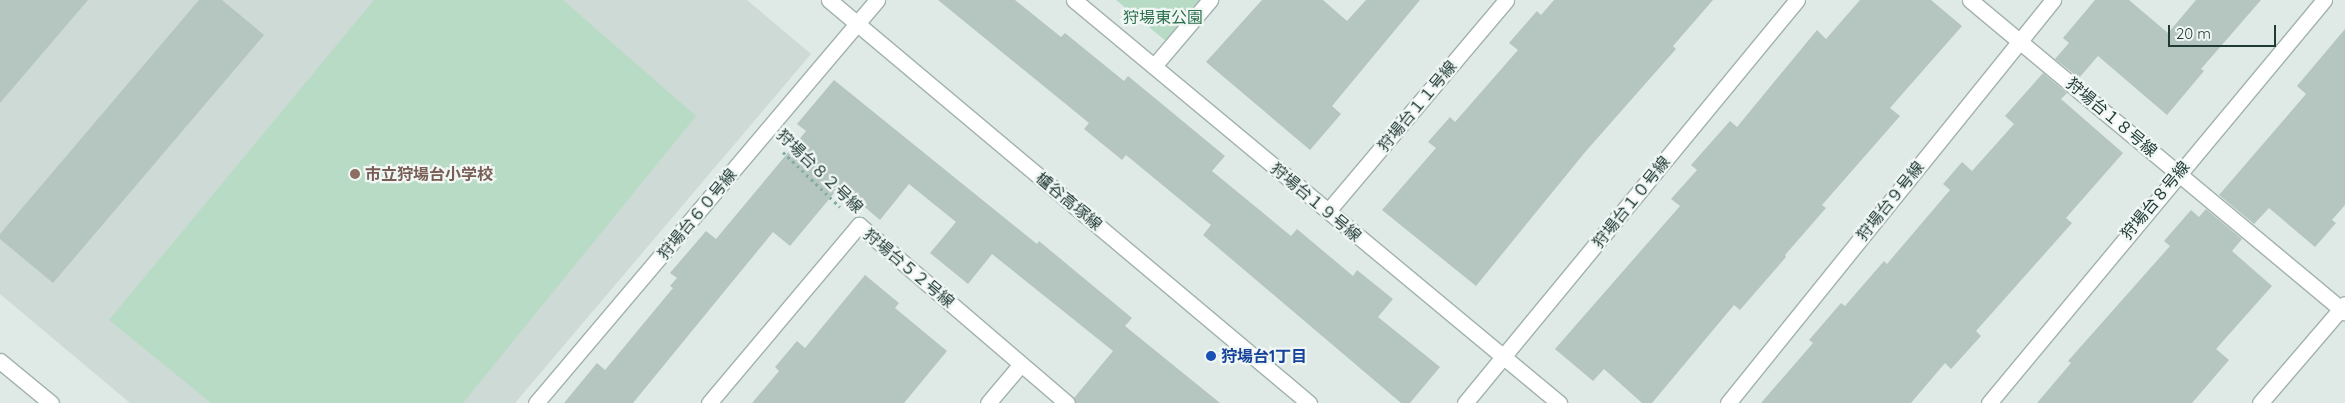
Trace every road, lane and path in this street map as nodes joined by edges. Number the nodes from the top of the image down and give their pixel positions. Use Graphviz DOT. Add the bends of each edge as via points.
graph roads {
  1 [pos="829,0"];
  2 [pos="877,0"];
  3 [pos="1074,0"];
  4 [pos="1210,0"];
  5 [pos="1506,0"];
  6 [pos="1797,0"];
  7 [pos="1970,0"];
  8 [pos="2053,0"];
  9 [pos="2324,0"];
  10 [pos="858,24"];
  11 [pos="2019,40"];
  12 [pos="1154,66"];
  13 [pos="764,135"];
  14 [pos="2178,172"];
  15 [pos="1328,212"];
  16 [pos="859,225"];
  17 [pos="2344,308"];
  18 [pos="1503,357"];
  19 [pos="0,361"];
  20 [pos="1021,364"];
  21 [pos="51,403"];
  22 [pos="536,403"];
  23 [pos="709,403"];
  24 [pos="988,403"];
  25 [pos="1067,403"];
  26 [pos="1310,403"];
  27 [pos="1465,403"];
  28 [pos="1559,403"];
  29 [pos="1728,403"];
  30 [pos="1989,403"];
  31 [pos="2260,403"];
  1 -- 10 [label="street, 櫨谷高塚線"];
  2 -- 10 [label="street, 狩場台６０号線"];
  3 -- 12 [label="street, 狩場台１９号線"];
  4 -- 12 [label="street"];
  5 -- 15 [label="street, 狩場台１１号線"];
  6 -- 18 [label="street, 狩場台１０号線"];
  7 -- 11 [label="street, 狩場台１８号線"];
  8 -- 11 [label="street, 狩場台９号線"];
  9 -- 14 [label="street, 狩場台８号線"];
  10 -- 13 [label="street, 狩場台６０号線"];
  10 -- 26 [label="street, 櫨谷高塚線"];
  11 -- 14 [label="street, 狩場台１８号線"];
  11 -- 29 [label="street, 狩場台９号線"];
  12 -- 15 [label="street, 狩場台１９号線"];
  13 -- 16 [label="path, 狩場台８２号線"];
  13 -- 22 [label="street, 狩場台６０号線"];
  14 -- 17 [label="street, 狩場台１８号線"];
  14 -- 30 [label="street, 狩場台８号線"];
  15 -- 18 [label="street, 狩場台１９号線"];
  16 -- 20 [label="street, 狩場台５２号線"];
  16 -- 23 [label="street, 狩場台５２号線"];
  17 -- 31 [label="street"];
  18 -- 27 [label="street, 狩場台１０号線"];
  18 -- 28 [label="street, 狩場台１９号線"];
  19 -- 21 [label="street"];
  20 -- 24 [label="street"];
  20 -- 25 [label="street, 狩場台５２号線"];
}
